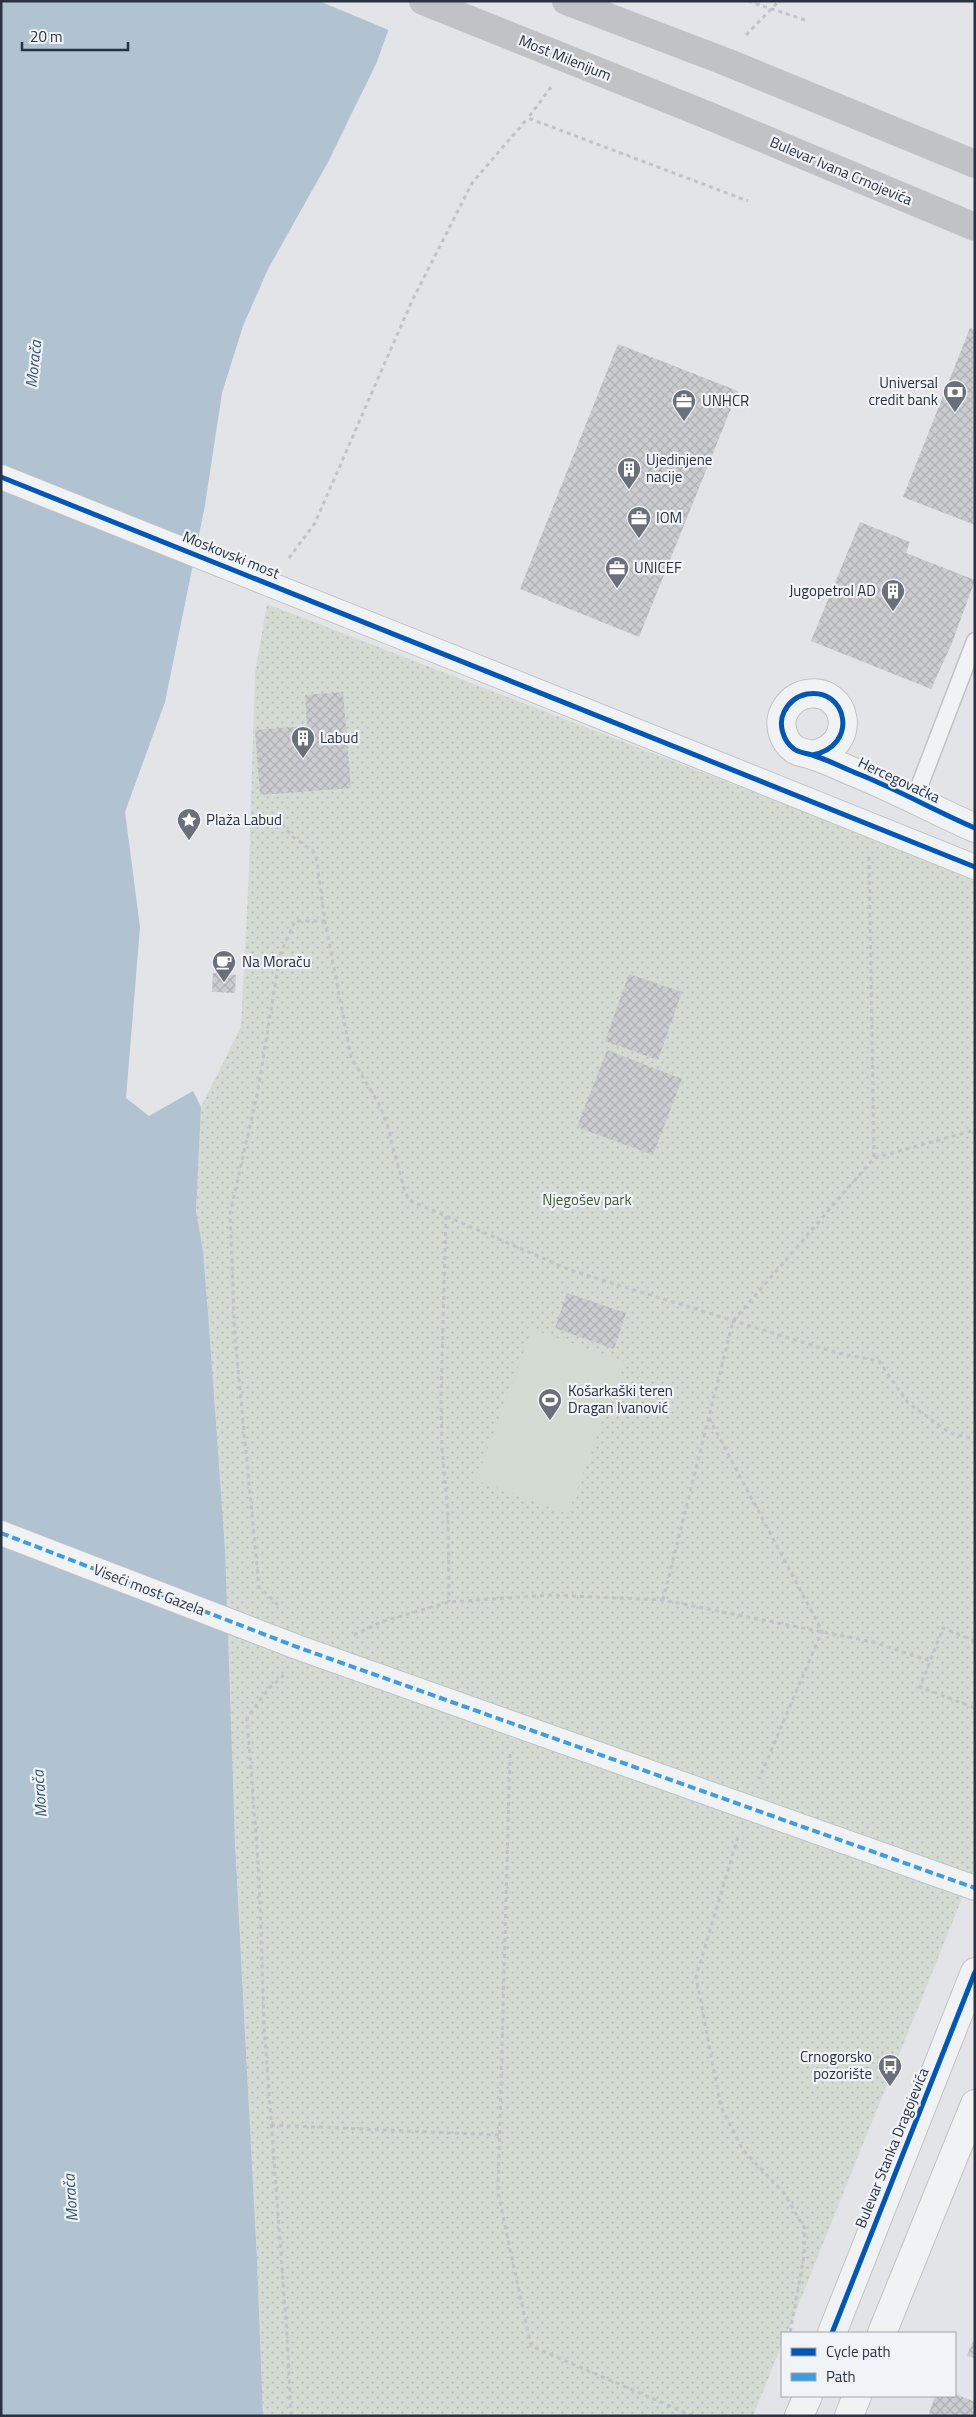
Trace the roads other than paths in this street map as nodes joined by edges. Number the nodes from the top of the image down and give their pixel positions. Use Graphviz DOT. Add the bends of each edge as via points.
graph roads {
  1 [pos="423,1"];
  2 [pos="566,1"];
  3 [pos="707,115"];
  4 [pos="975,164"];
  5 [pos="975,227"];
  6 [pos="1,477"];
  7 [pos="975,642"];
  8 [pos="843,725"];
  9 [pos="812,755"];
  10 [pos="886,786"];
  11 [pos="914,800"];
  12 [pos="975,828"];
  13 [pos="975,867"];
  14 [pos="1,1533"];
  15 [pos="975,1888"];
  16 [pos="975,1972"];
  17 [pos="975,2104"];
  18 [pos="832,2332"];
  19 [pos="882,2332"];
  20 [pos="808,2397"];
  21 [pos="857,2397"];
  22 [pos="800,2416"];
  23 [pos="849,2416"];
  1 -- 3 [label="main road, Most Milenijum, bridge"];
  2 -- 4 [label="main road, bridge"];
  3 -- 5 [label="main road, Bulevar Ivana Crnojevića"];
  6 -- 13 [label="street, Moskovski most, bridge"];
  7 -- 11 [label="lane"];
  8 -- 9 [label="street" via="838,742 831,749"];
  8 -- 9 [label="street, Hercegovačka" via="841,712 827,696 806,694 788,705 781,722 783,732 794,748"];
  8 -- 10 [label="street, Hercegovačka" via="866,767"];
  9 -- 10 [label="street, Hercegovačka"];
  10 -- 11 [label="street, Hercegovačka"];
  11 -- 12 [label="street, Hercegovačka"];
  14 -- 15 [label="street, Viseći most Gazela" via="511,1724"];
  16 -- 18 [label="street, Bulevar Stanka Dragojevića"];
  17 -- 19 [label="street"];
  20 -- 22 [label="street"];
  21 -- 23 [label="street"];
}
